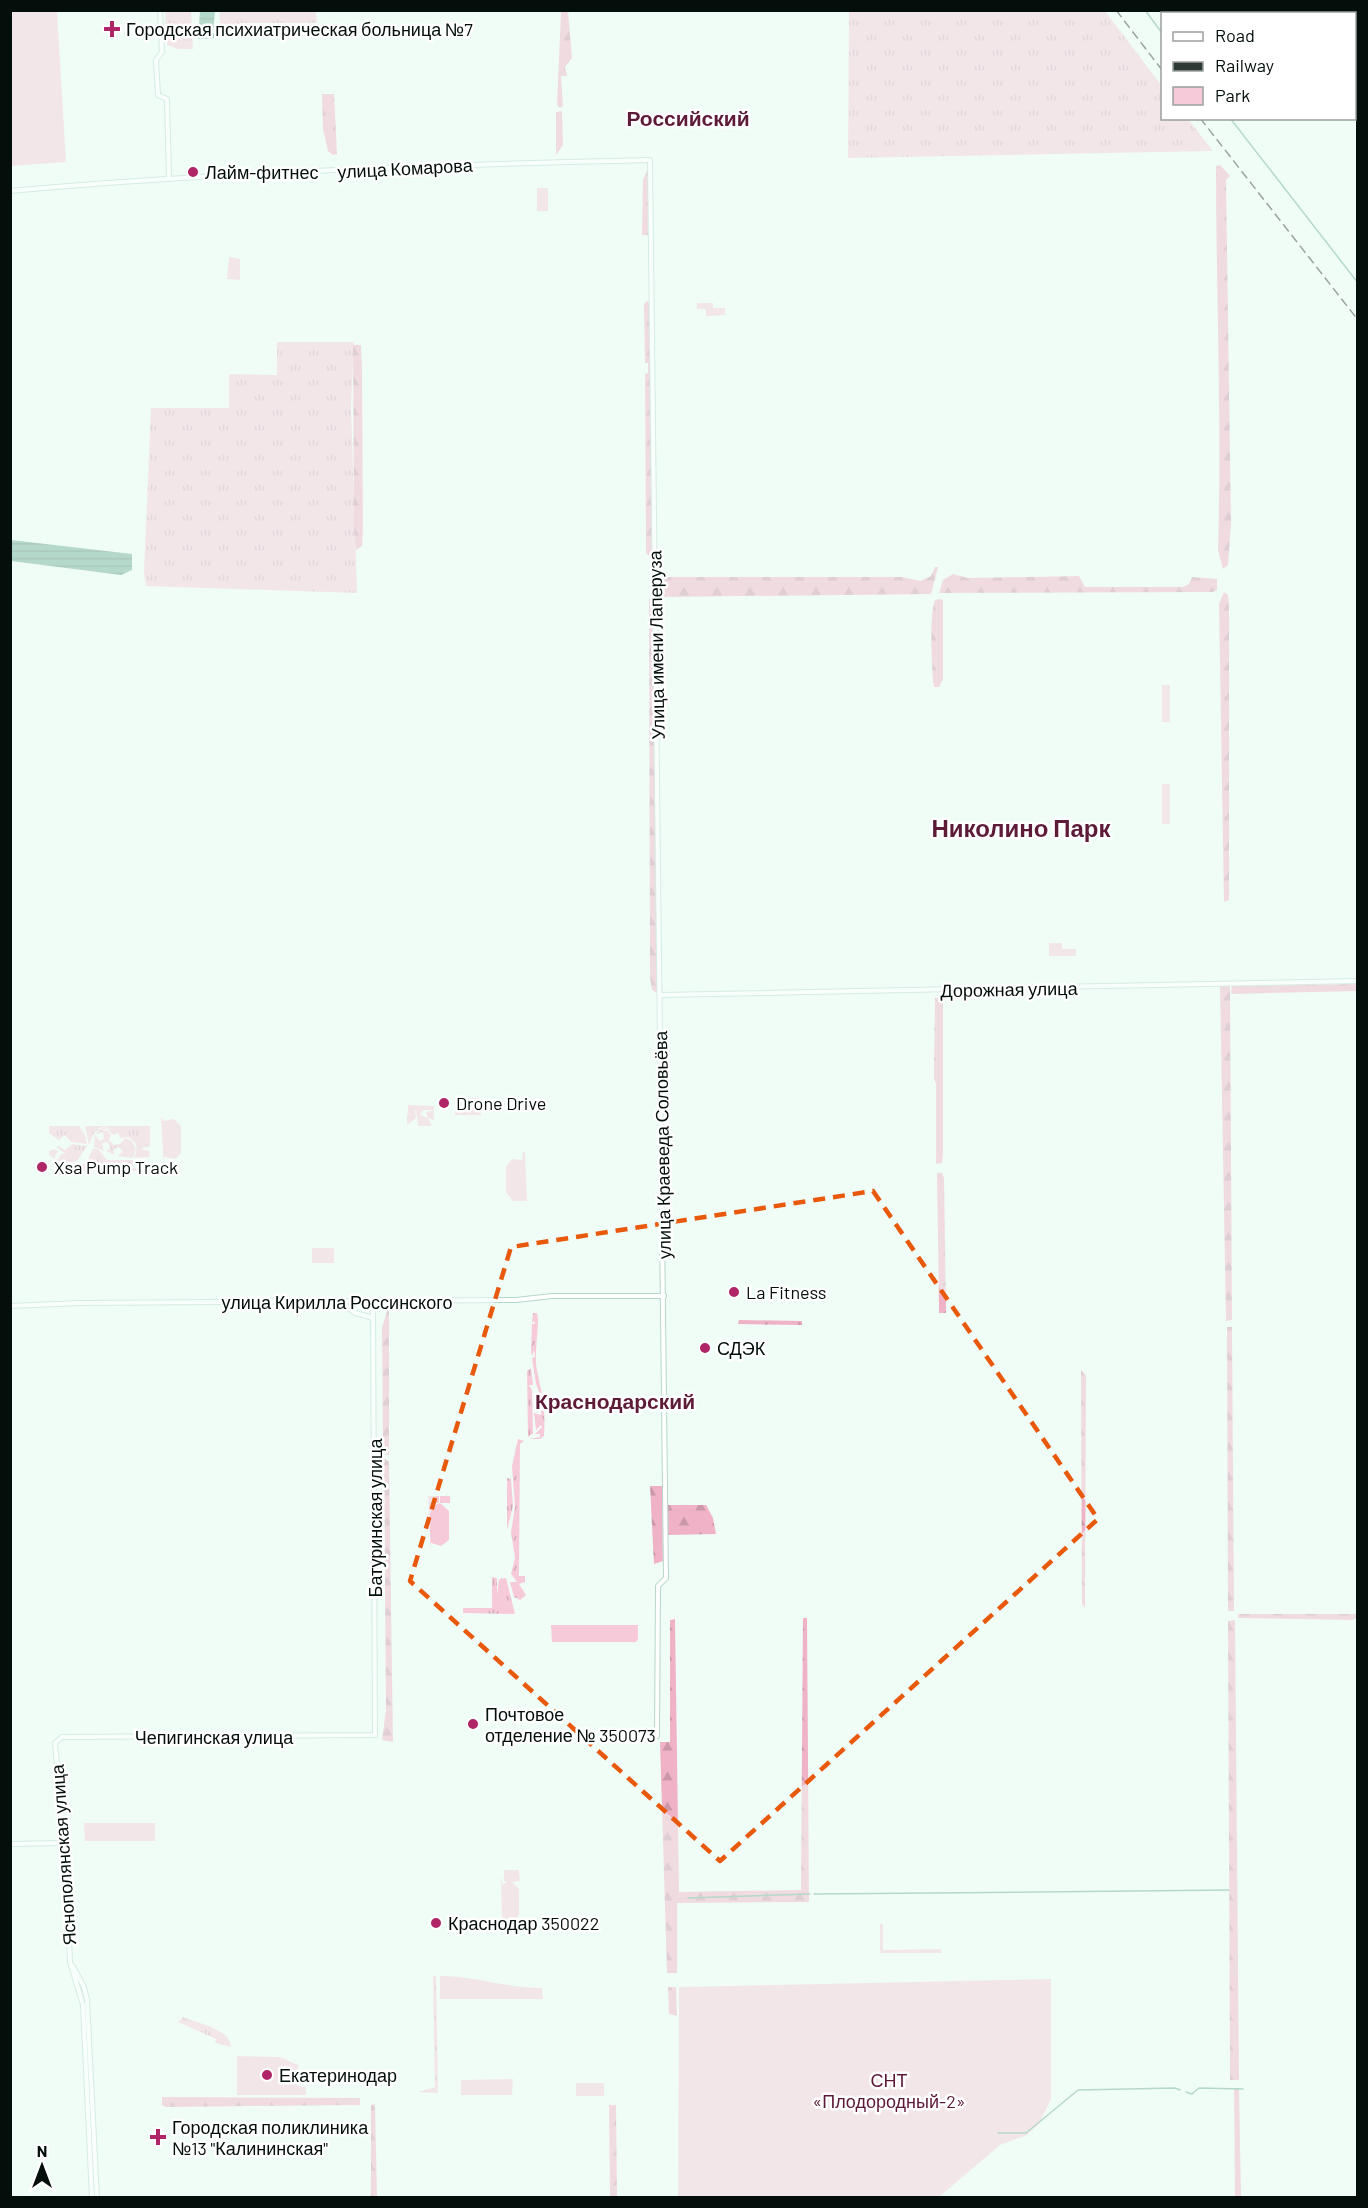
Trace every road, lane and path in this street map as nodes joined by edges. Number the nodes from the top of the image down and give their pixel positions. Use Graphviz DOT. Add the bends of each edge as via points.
graph roads {
  1 [pos="160,10"];
  2 [pos="169,179"];
  3 [pos="10,191"];
  4 [pos="652,289"];
  5 [pos="1358,981"];
  6 [pos="661,995"];
  7 [pos="664,1297"];
  8 [pos="340,1302"];
  9 [pos="373,1302"];
  10 [pos="10,1306"];
  11 [pos="373,1319"];
  12 [pos="373,1736"];
  13 [pos="657,1736"];
  14 [pos="55,1748"];
  15 [pos="63,1843"];
  16 [pos="10,1844"];
  17 [pos="95,2198"];
  1 -- 2 [label="street" via="162,52 156,60 156,86 158,95 166,98"];
  2 -- 3 [label="street, улица Комарова"];
  2 -- 4 [label="street, улица Комарова" via="650,160"];
  4 -- 6 [label="street, Улица имени Лаперуза"];
  5 -- 6 [label="street, Дорожная улица"];
  6 -- 7 [label="street, улица Краеведа Соловьёва"];
  7 -- 9 [label="street, улица Кирилла Россинского" via="591,1295"];
  7 -- 13 [label="street, улица Краеведа Соловьёва" via="666,1578 658,1586"];
  8 -- 9 [label="street, улица Кирилла Россинского"];
  8 -- 10 [label="street, улица Кирилла Россинского"];
  8 -- 11 [label="street"];
  9 -- 11 [label="street, Батуринская улица"];
  11 -- 12 [label="street, Батуринская улица"];
  12 -- 14 [label="street, Чепигинская улица" via="58,1738"];
  14 -- 15 [label="street, Яснополянская улица"];
  15 -- 16 [label="street"];
  15 -- 17 [label="street, Яснополянская улица" via="70,1962 85,2005"];
}
